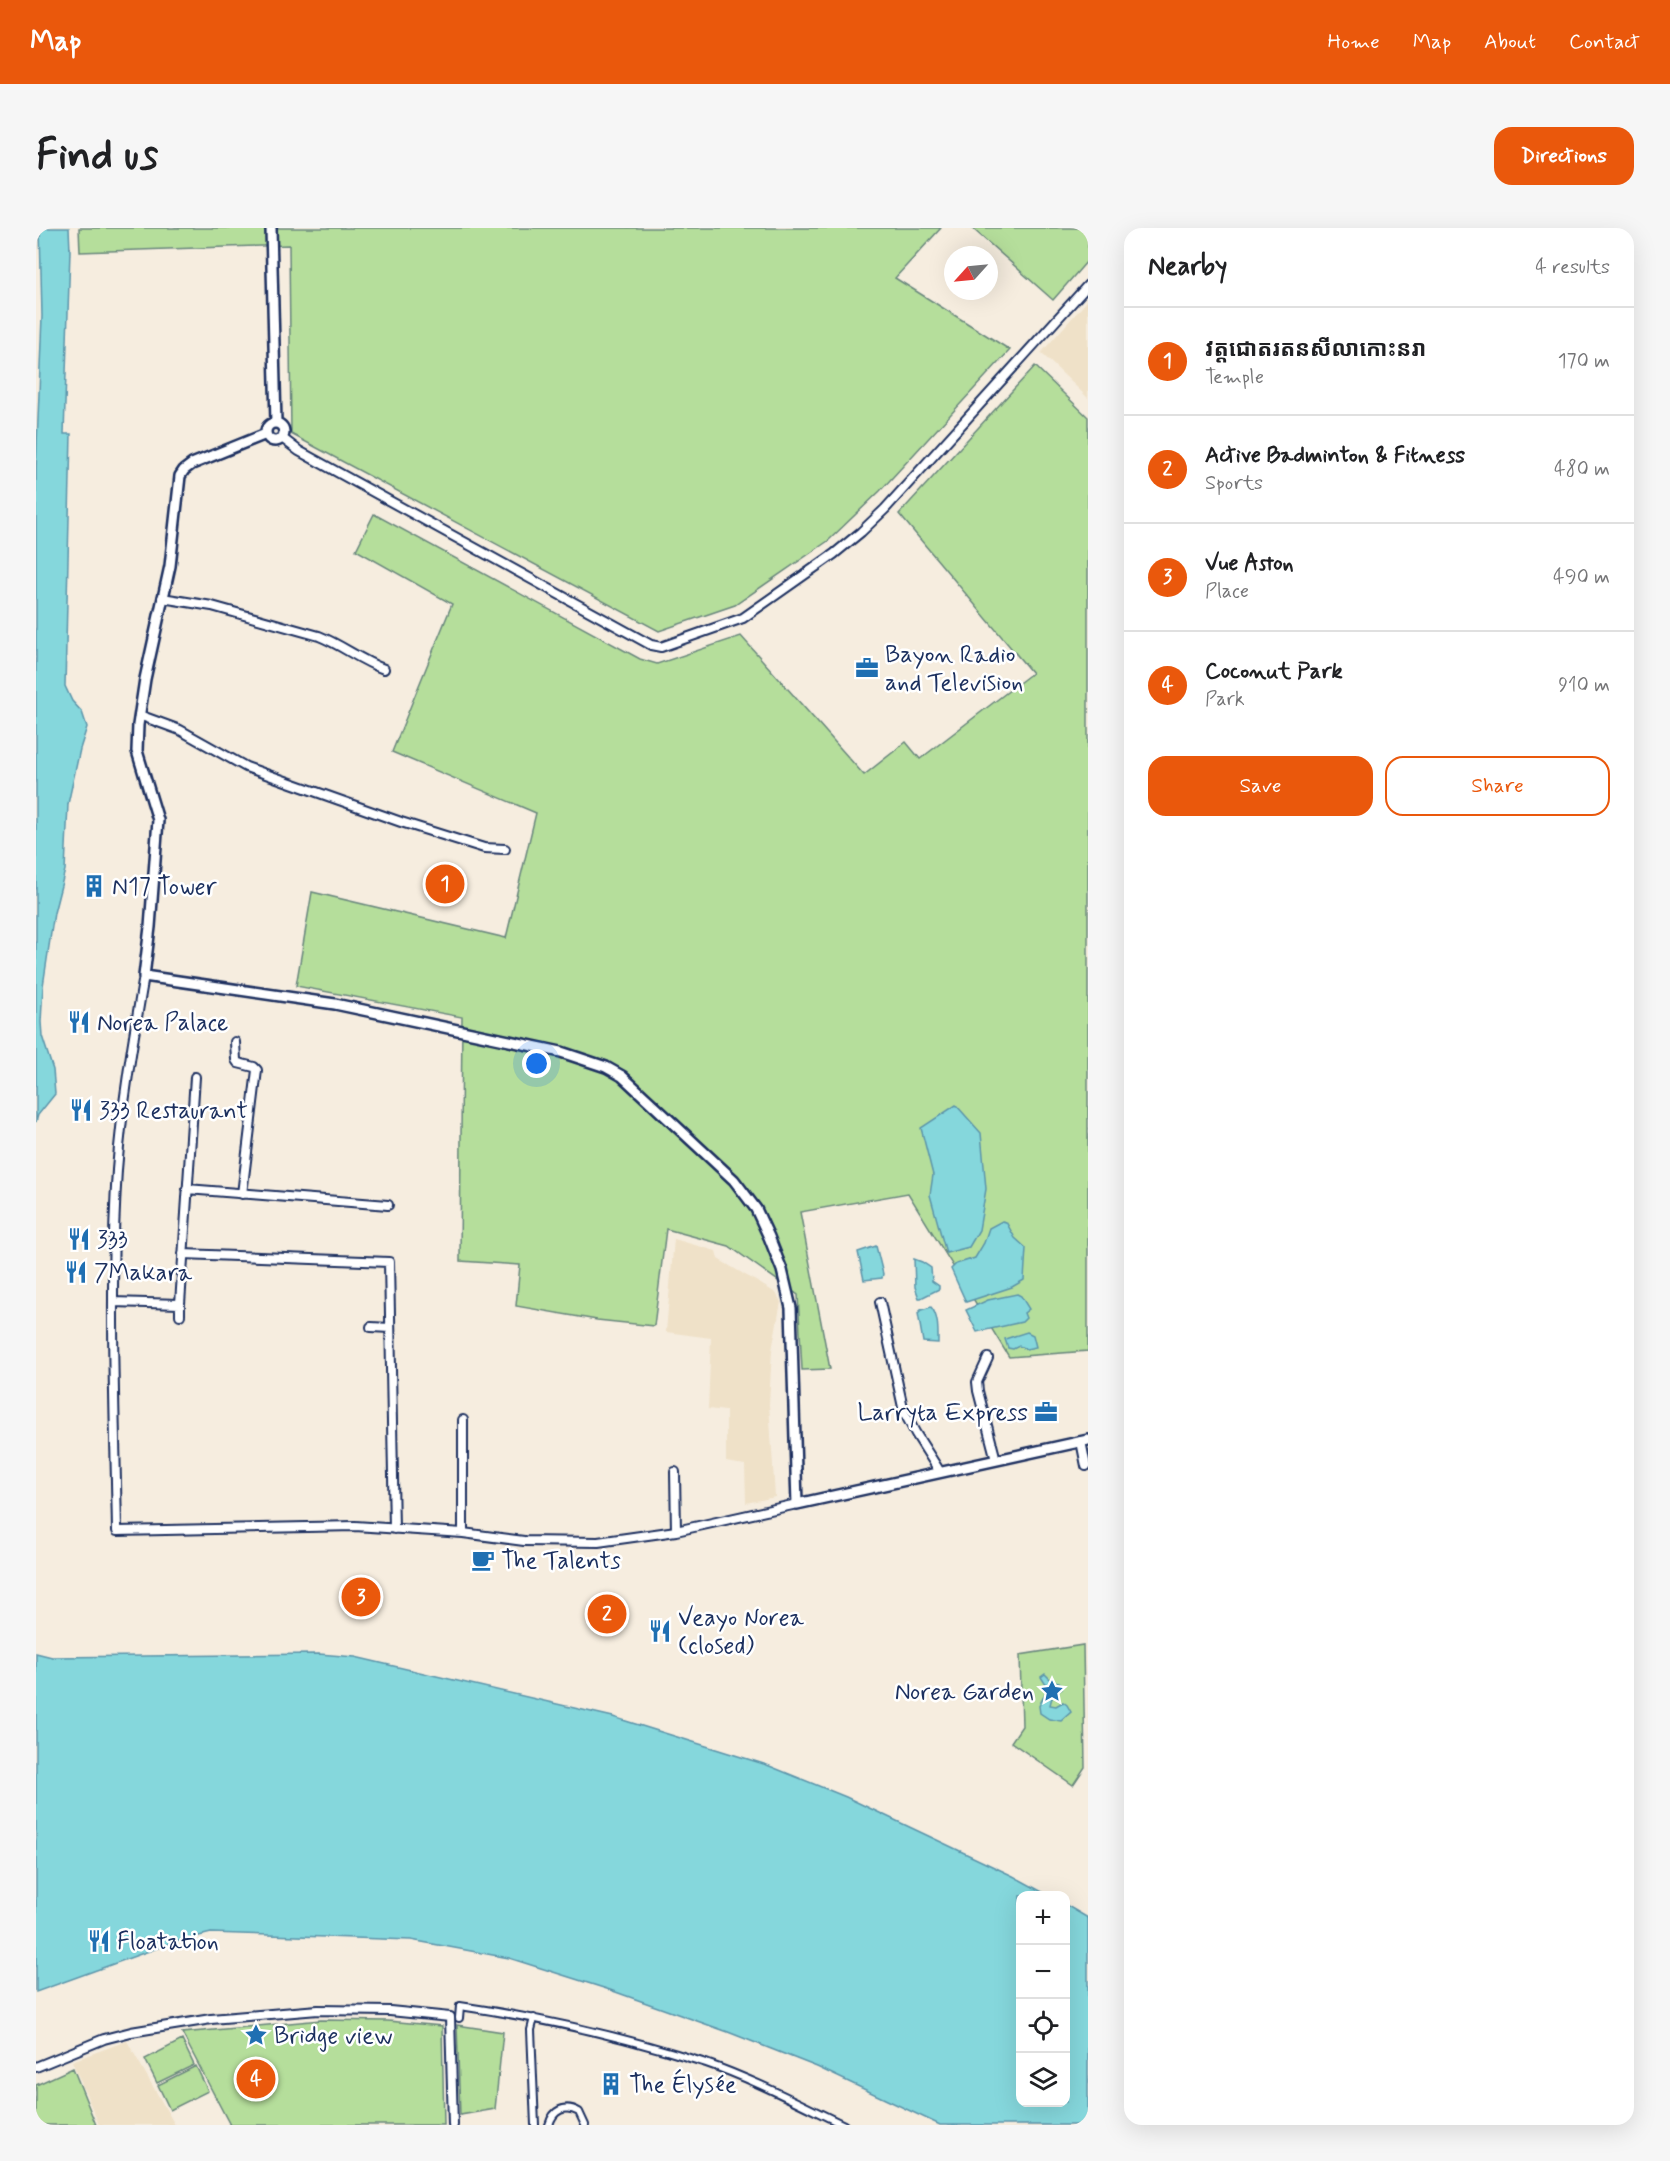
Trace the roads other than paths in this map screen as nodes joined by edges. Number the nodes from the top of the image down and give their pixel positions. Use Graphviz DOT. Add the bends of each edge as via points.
graph roads {
  1 [pos="271,228"];
  2 [pos="1088,285"];
  3 [pos="276,423"];
  4 [pos="266,435"];
  5 [pos="282,438"];
  6 [pos="162,598"];
  7 [pos="384,669"];
  8 [pos="139,715"];
  9 [pos="505,849"];
  10 [pos="144,976"];
  11 [pos="235,1042"];
  12 [pos="195,1077"];
  13 [pos="188,1189"];
  14 [pos="242,1194"];
  15 [pos="388,1205"];
  16 [pos="183,1254"];
  17 [pos="113,1302"];
  18 [pos="880,1302"];
  19 [pos="180,1304"];
  20 [pos="180,1315"];
  21 [pos="371,1327"];
  22 [pos="390,1328"];
  23 [pos="988,1358"];
  24 [pos="463,1420"];
  25 [pos="1084,1440"];
  26 [pos="996,1460"];
  27 [pos="1086,1466"];
  28 [pos="675,1472"];
  29 [pos="940,1472"];
  30 [pos="797,1504"];
  31 [pos="394,1529"];
  32 [pos="676,1531"];
  33 [pos="463,1533"];
  34 [pos="459,2018"];
  35 [pos="534,2018"];
  36 [pos="36,2067"];
  37 [pos="453,2125"];
  38 [pos="535,2125"];
  39 [pos="549,2125"];
  40 [pos="585,2125"];
  41 [pos="844,2125"];
  1 -- 3 [label="street"];
  2 -- 5 [label="street" via="861,532 743,618 661,647 651,645 299,451"];
  3 -- 4 [label="street" via="268,425"];
  3 -- 5 [label="street" via="284,429"];
  4 -- 5 [label="street" via="274,441"];
  4 -- 6 [label="street" via="192,464 180,476 170,566"];
  6 -- 7 [label="street" via="212,606 319,636"];
  6 -- 8 [label="street"];
  8 -- 9 [label="street" via="180,730 246,767 319,794 484,848"];
  8 -- 10 [label="street" via="137,751 158,820"];
  10 -- 17 [label="street" via="117,1171"];
  10 -- 30 [label="street" via="335,1004 550,1050 606,1067 630,1083 734,1180 756,1209 769,1237 791,1308"];
  11 -- 14 [label="street" via="238,1063 256,1070"];
  12 -- 13 [label="street"];
  13 -- 14 [label="street"];
  13 -- 16 [label="street"];
  14 -- 15 [label="street"];
  16 -- 19 [label="street"];
  16 -- 22 [label="street" via="389,1262"];
  17 -- 19 [label="street"];
  17 -- 31 [label="street" via="117,1531 355,1526"];
  18 -- 29 [label="street" via="904,1412"];
  19 -- 20 [label="street"];
  21 -- 22 [label="street"];
  22 -- 31 [label="street"];
  23 -- 26 [label="street" via="977,1382"];
  24 -- 33 [label="street"];
  25 -- 26 [label="street"];
  25 -- 27 [label="street"];
  26 -- 29 [label="street"];
  28 -- 32 [label="street"];
  29 -- 30 [label="street"];
  30 -- 32 [label="street"];
  31 -- 33 [label="street"];
  32 -- 33 [label="street" via="568,1542"];
  34 -- 35 [label="street" via="460,2006"];
  35 -- 38 [label="street" via="531,2030"];
  35 -- 41 [label="street" via="707,2064"];
  36 -- 37 [label="street" via="104,2039 211,2019 318,2010 450,2017"];
  38 -- 39 [label="street"];
  39 -- 40 [label="street" via="555,2113 570,2108 579,2112"];
}
